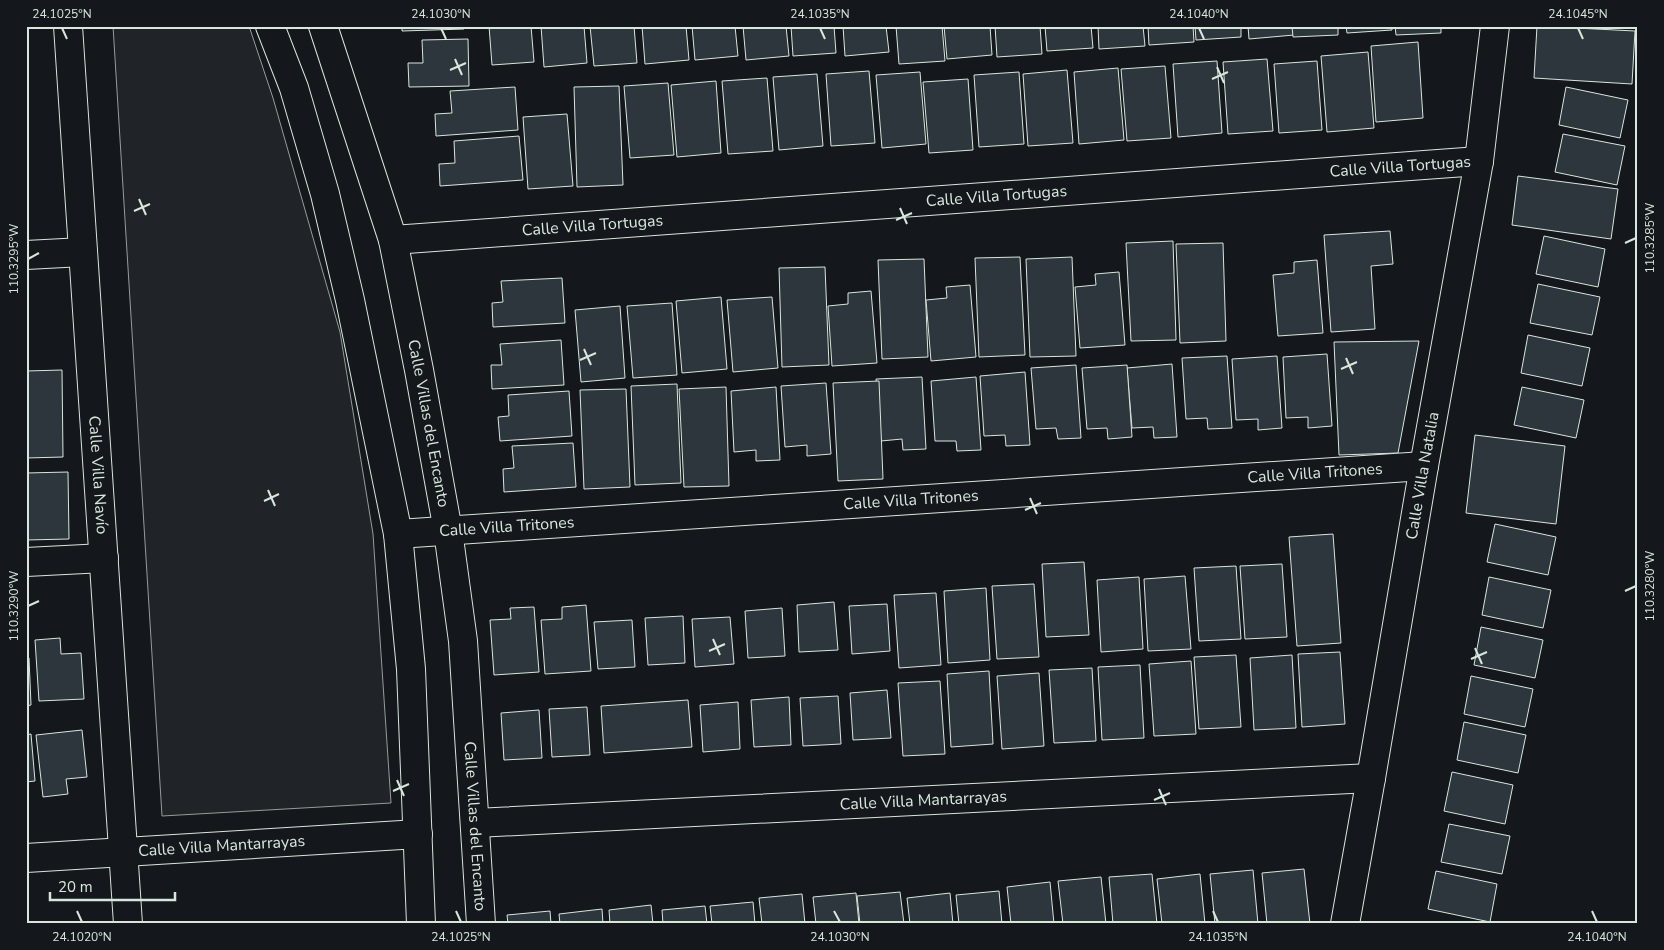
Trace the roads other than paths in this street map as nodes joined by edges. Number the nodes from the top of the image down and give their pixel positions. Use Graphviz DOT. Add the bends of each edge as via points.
graph roads {
  1 [pos="68,26"];
  2 [pos="270,26"];
  3 [pos="324,26"];
  4 [pos="1495,26"];
  5 [pos="1480,161"];
  6 [pos="393,240"];
  7 [pos="83,252"];
  8 [pos="26,255"];
  9 [pos="1424,466"];
  10 [pos="448,531"];
  11 [pos="398,534"];
  12 [pos="104,558"];
  13 [pos="26,562"];
  14 [pos="1372,778"];
  15 [pos="476,824"];
  16 [pos="418,834"];
  17 [pos="123,852"];
  18 [pos="26,858"];
  19 [pos="128,924"];
  20 [pos="421,924"];
  21 [pos="481,924"];
  22 [pos="1345,924"];
  1 -- 7 [label="street, Calle Villa Navío"];
  2 -- 11 [label="street" via="294,88 325,194"];
  3 -- 6 [label="street, Calle Villas del Encanto"];
  4 -- 5 [label="street, Calle Villa Natalia"];
  5 -- 6 [label="street, Calle Villa Tortugas"];
  5 -- 9 [label="street, Calle Villa Natalia"];
  6 -- 10 [label="street, Calle Villas del Encanto"];
  7 -- 8 [label="street"];
  7 -- 12 [label="street, Calle Villa Navío"];
  9 -- 10 [label="street, Calle Villa Tritones"];
  9 -- 14 [label="street, Calle Villa Natalia"];
  10 -- 11 [label="street, Calle Villa Tritones"];
  10 -- 15 [label="street, Calle Villas del Encanto" via="463,641"];
  11 -- 16 [label="street" via="411,669"];
  12 -- 13 [label="street"];
  12 -- 17 [label="street, Calle Villa Navío"];
  14 -- 15 [label="street, Calle Villa Mantarrayas"];
  14 -- 22 [label="street, Calle Villa Natalia"];
  15 -- 21 [label="street, Calle Villas del Encanto"];
  16 -- 17 [label="street, Calle Villa Mantarrayas"];
  16 -- 20 [label="street"];
  17 -- 18 [label="street, Calle Villa Mantarrayas"];
  17 -- 19 [label="street, Calle Villa Navío"];
}
